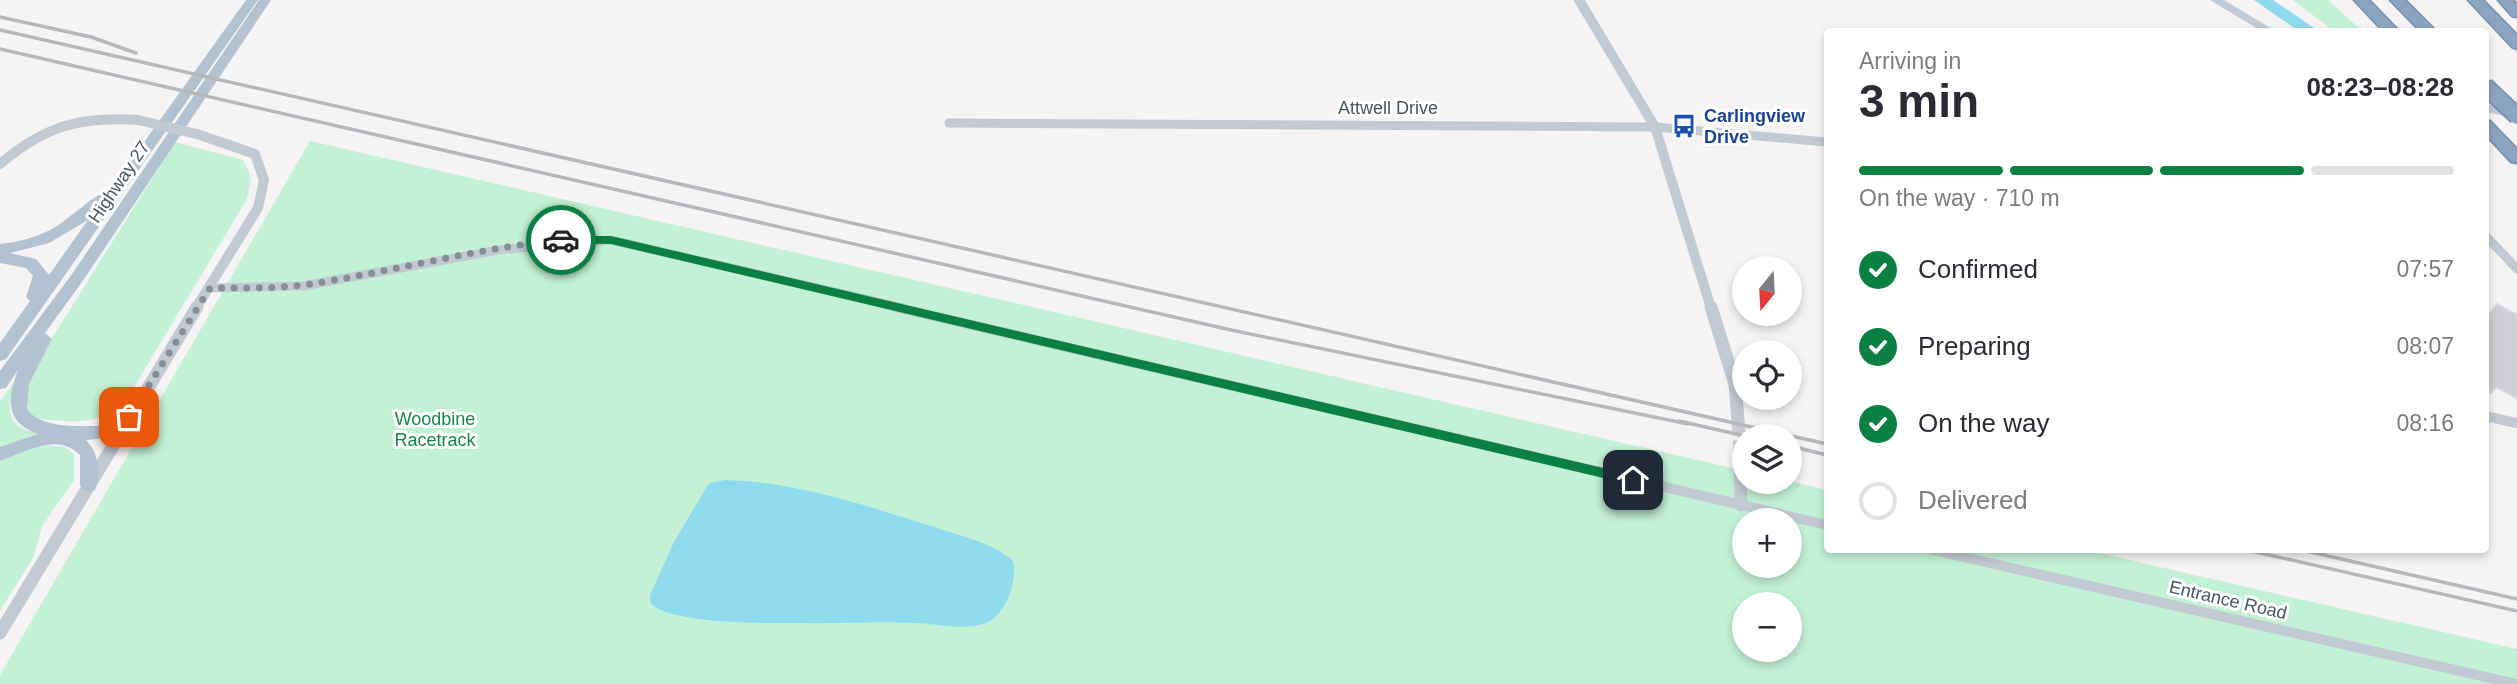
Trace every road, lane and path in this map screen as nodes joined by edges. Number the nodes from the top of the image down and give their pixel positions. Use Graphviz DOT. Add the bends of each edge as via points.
graph roads {
  1 [pos="252,0"];
  2 [pos="265,0"];
  3 [pos="1578,0"];
  4 [pos="2216,0"];
  5 [pos="2397,0"];
  6 [pos="2475,0"];
  7 [pos="2504,0"];
  8 [pos="2510,0"];
  9 [pos="2363,3"];
  10 [pos="2517,11"];
  11 [pos="2265,28"];
  12 [pos="2389,28"];
  13 [pos="2426,28"];
  14 [pos="2517,44"];
  15 [pos="2489,90"];
  16 [pos="2489,109"];
  17 [pos="2517,115"];
  18 [pos="949,123"];
  19 [pos="1655,127"];
  20 [pos="2490,131"];
  21 [pos="1824,142"];
  22 [pos="149,146"];
  23 [pos="2517,158"];
  24 [pos="0,163"];
  25 [pos="2489,239"];
  26 [pos="0,249"];
  27 [pos="0,257"];
  28 [pos="2517,269"];
  29 [pos="77,278"];
  30 [pos="210,288"];
  31 [pos="3,350"];
  32 [pos="0,383"];
  33 [pos="2489,417"];
  34 [pos="1738,420"];
  35 [pos="2517,423"];
  36 [pos="120,431"];
  37 [pos="76,435"];
  38 [pos="51,436"];
  39 [pos="0,454"];
  40 [pos="89,485"];
  41 [pos="1741,494"];
  42 [pos="1741,505"];
  43 [pos="1824,524"];
  44 [pos="1946,553"];
  45 [pos="0,633"];
  46 [pos="2516,684"];
  1 -- 22 [label="main road, Highway 27"];
  2 -- 29 [label="main road, Highway 27"];
  3 -- 19 [label="street"];
  4 -- 11 [label="main road"];
  5 -- 13 [label="highway"];
  6 -- 14 [label="highway"];
  7 -- 10 [label="highway"];
  8 -- 10 [label="highway"];
  9 -- 12 [label="highway"];
  15 -- 17 [label="highway, bridge"];
  16 -- 17 [label="main road"];
  18 -- 19 [label="street, Attwell Drive"];
  19 -- 21 [label="street, Attwell Drive"];
  19 -- 34 [label="street" via="1735,384"];
  20 -- 23 [label="highway"];
  22 -- 26 [label="main road" via="76,221 36,242"];
  22 -- 31 [label="main road, Highway 27"];
  24 -- 30 [label="street, bridge" via="46,130 90,118 138,120 255,154 263,168 264,193"];
  25 -- 28 [label="street"];
  27 -- 31 [label="main road" via="31,263 41,275 39,289"];
  29 -- 32 [label="main road, Highway 27"];
  29 -- 37 [label="main road" via="18,388 16,405 35,426 67,429"];
  30 -- 36 [label="street"];
  30 -- 42 [label="street" via="316,284 559,240 611,240"];
  33 -- 35 [label="street"];
  36 -- 37 [label="main road"];
  36 -- 40 [label="street"];
  37 -- 38 [label="main road"];
  38 -- 39 [label="main road"];
  38 -- 40 [label="main road" via="83,446 88,453"];
  40 -- 45 [label="street"];
  41 -- 42 [label="street"];
  42 -- 43 [label="street"];
  44 -- 46 [label="street, Entrance Road"];
}
